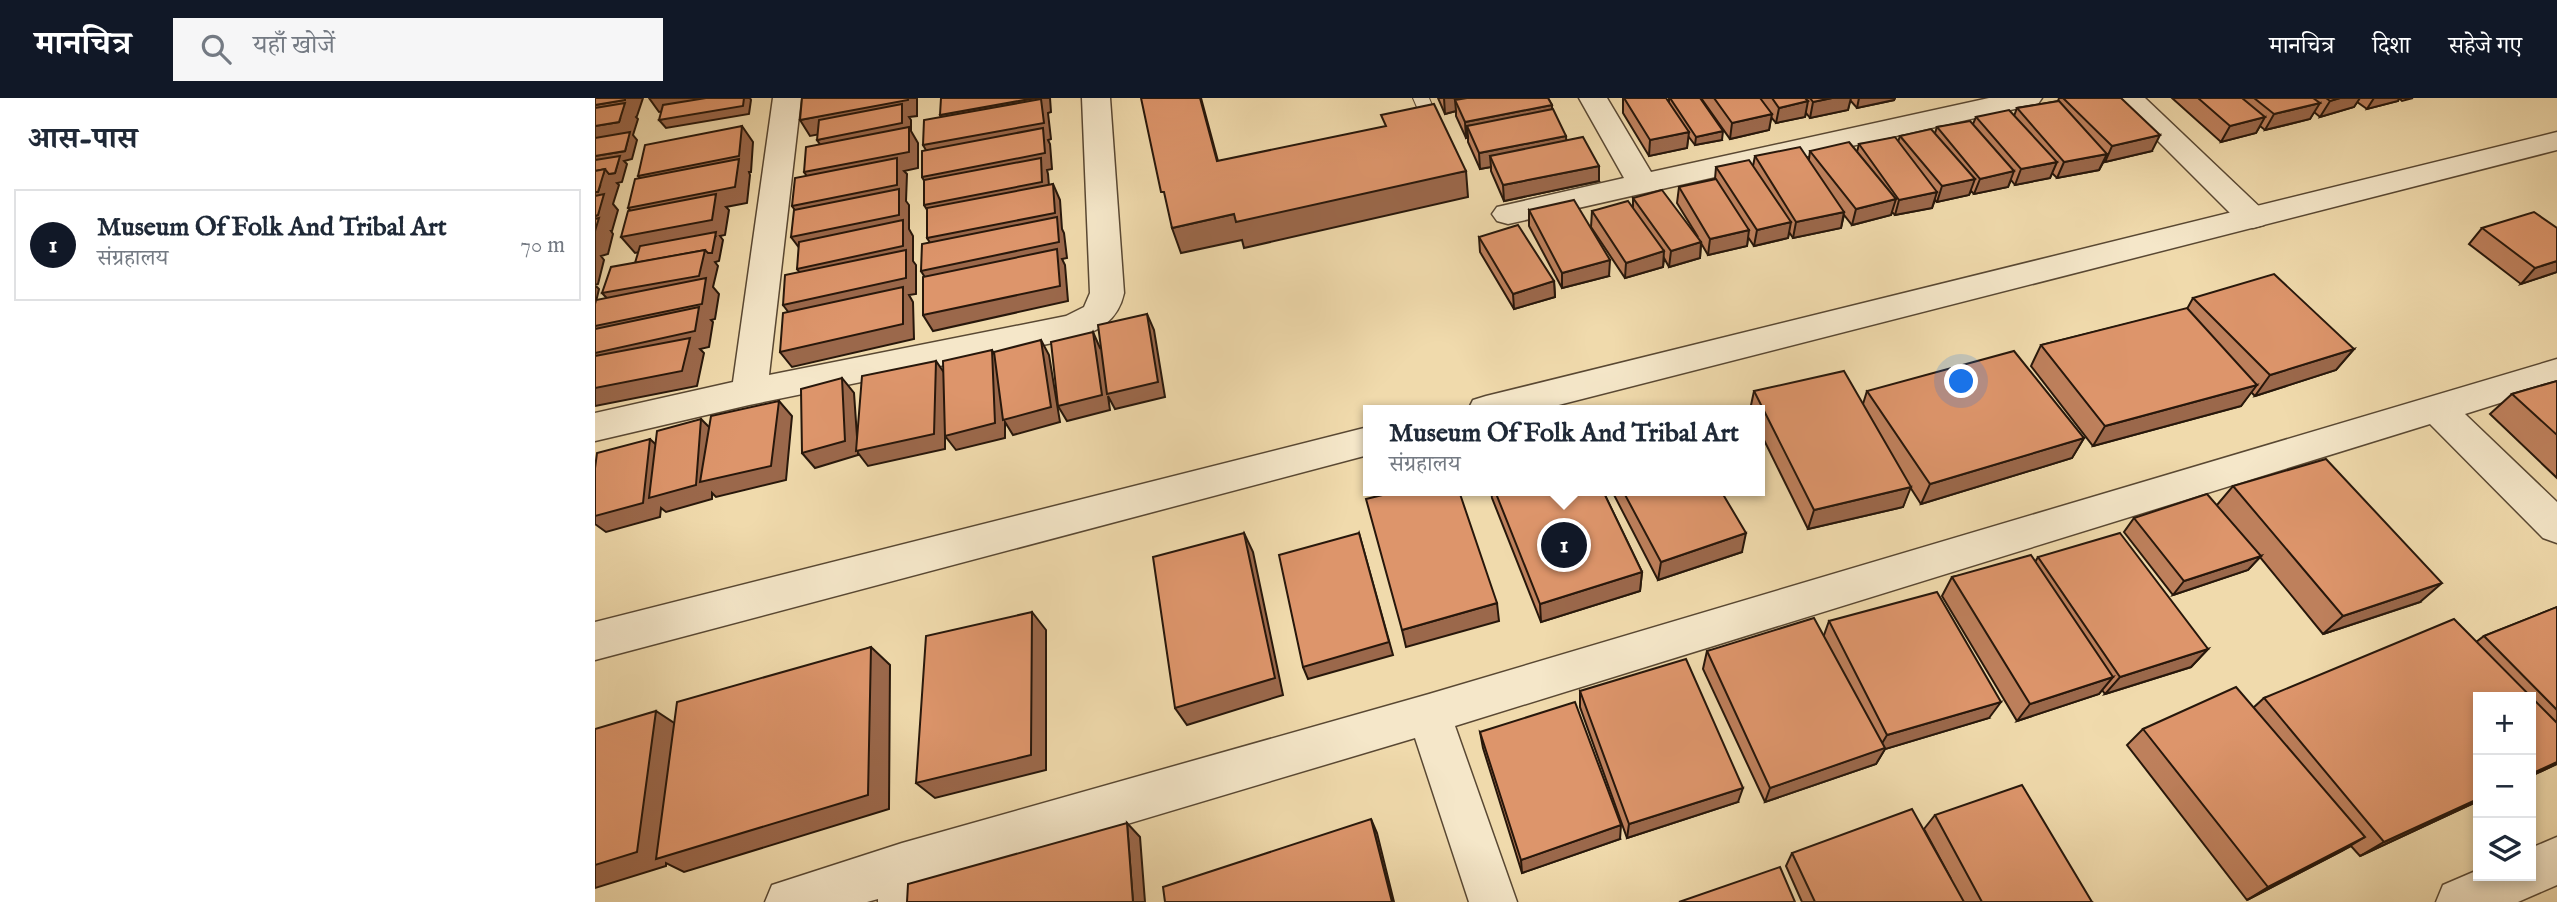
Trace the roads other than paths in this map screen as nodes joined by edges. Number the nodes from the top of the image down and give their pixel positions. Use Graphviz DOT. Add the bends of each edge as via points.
graph roads {
  1 [pos="786,98"];
  2 [pos="1096,98"];
  3 [pos="1421,98"];
  4 [pos="1593,98"];
  5 [pos="2028,98"];
  6 [pos="2129,98"];
  7 [pos="1429,117"];
  8 [pos="2557,141"];
  9 [pos="1643,185"];
  10 [pos="1508,214"];
  11 [pos="2253,218"];
  12 [pos="2557,372"];
  13 [pos="749,392"];
  14 [pos="1506,405"];
  15 [pos="2436,408"];
  16 [pos="595,427"];
  17 [pos="1363,442"];
  18 [pos="2557,527"];
  19 [pos="595,642"];
  20 [pos="1429,714"];
  21 [pos="2557,862"];
  22 [pos="2536,870"];
  23 [pos="2511,881"];
  24 [pos="902,884"];
  25 [pos="789,902"];
  26 [pos="1493,902"];
  27 [pos="2460,902"];
  1 -- 13 [label="street"];
  2 -- 13 [label="street" via="1107,293 1105,307 1094,318 1072,327"];
  3 -- 7 [label="lane"];
  4 -- 9 [label="street"];
  5 -- 9 [label="street"];
  6 -- 11 [label="street"];
  8 -- 11 [label="street"];
  9 -- 10 [label="street"];
  11 -- 14 [label="street"];
  12 -- 15 [label="street"];
  13 -- 16 [label="street"];
  15 -- 18 [label="street"];
  15 -- 20 [label="street"];
  17 -- 19 [label="street"];
  20 -- 24 [label="street"];
  20 -- 26 [label="street"];
  21 -- 22 [label="street"];
  23 -- 27 [label="street"];
  24 -- 25 [label="street"];
}
